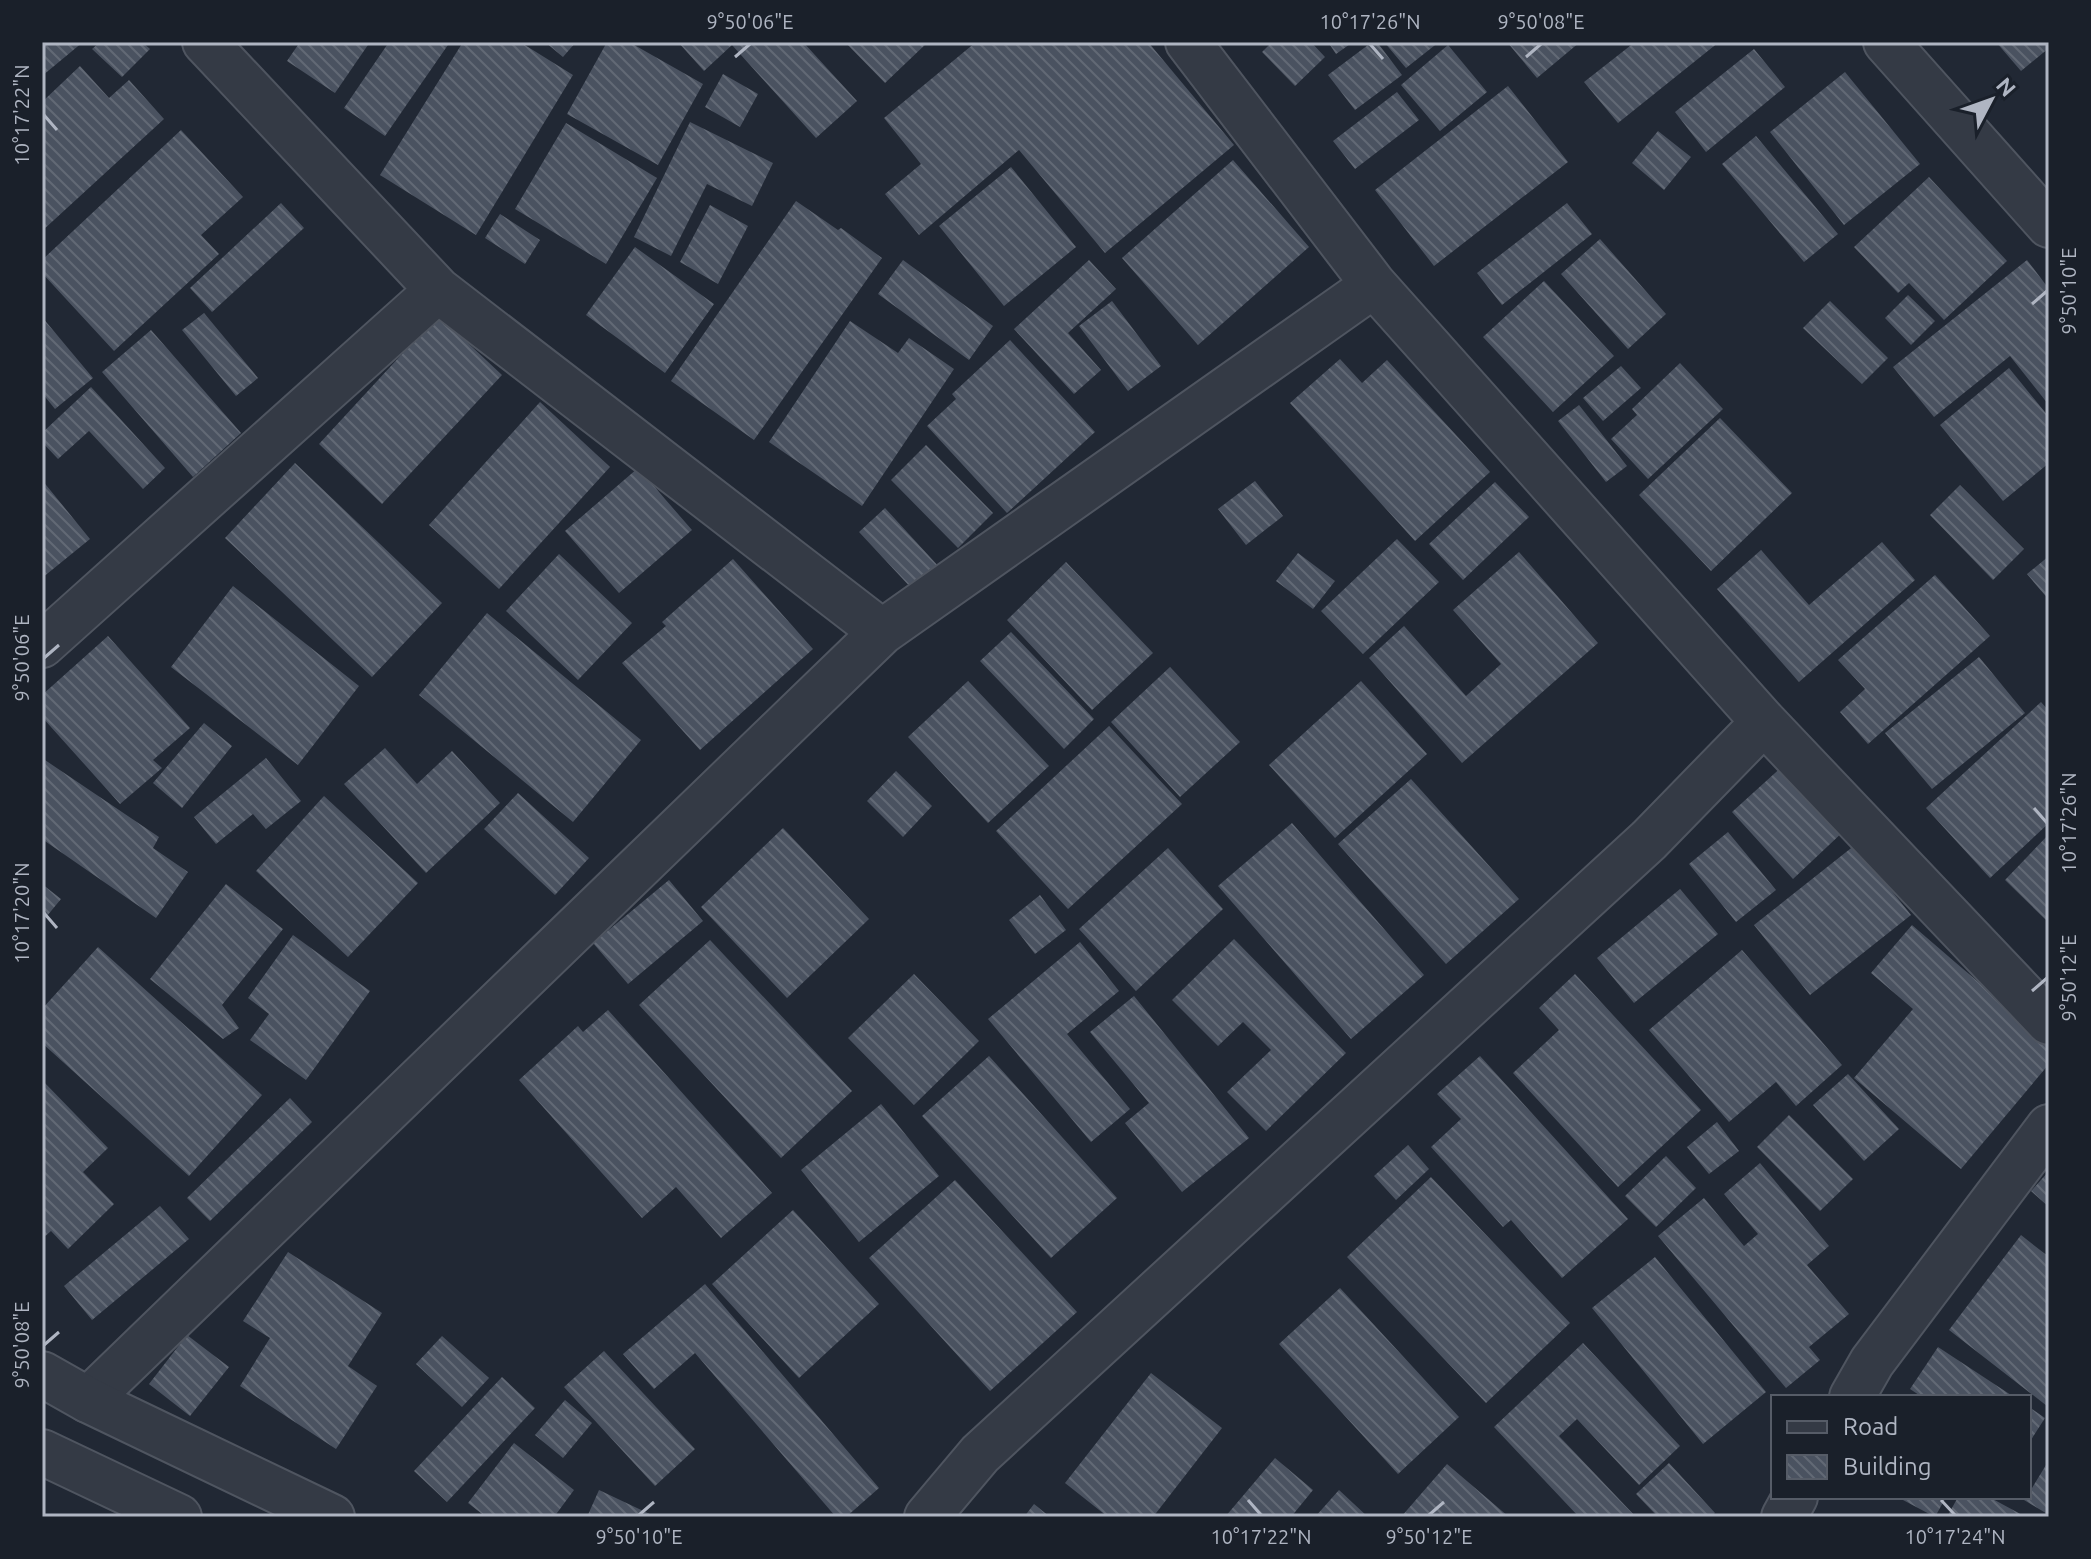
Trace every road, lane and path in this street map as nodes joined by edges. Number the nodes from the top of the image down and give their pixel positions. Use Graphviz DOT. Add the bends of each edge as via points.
graph roads {
  1 [pos="205,42"];
  2 [pos="1188,42"];
  3 [pos="1886,42"];
  4 [pos="2049,225"];
  5 [pos="1374,285"];
  6 [pos="438,290"];
  7 [pos="882,632"];
  8 [pos="42,645"];
  9 [pos="1764,722"];
  10 [pos="2049,1022"];
  11 [pos="2049,1127"];
  12 [pos="42,1374"];
  13 [pos="1853,1395"];
  14 [pos="88,1400"];
  15 [pos="45,1460"];
  16 [pos="1794,1499"];
  17 [pos="179,1517"];
  18 [pos="332,1517"];
  19 [pos="927,1517"];
  20 [pos="1784,1517"];
  1 -- 6 [label="street"];
  2 -- 5 [label="street"];
  3 -- 4 [label="street"];
  5 -- 7 [label="street"];
  5 -- 9 [label="street"];
  6 -- 7 [label="street"];
  6 -- 8 [label="street"];
  7 -- 14 [label="street"];
  9 -- 10 [label="street"];
  9 -- 19 [label="street" via="1649,840 980,1454"];
  11 -- 13 [label="street" via="1872,1362"];
  12 -- 14 [label="street"];
  14 -- 18 [label="street"];
  15 -- 17 [label="street"];
  16 -- 20 [label="street"];
}
